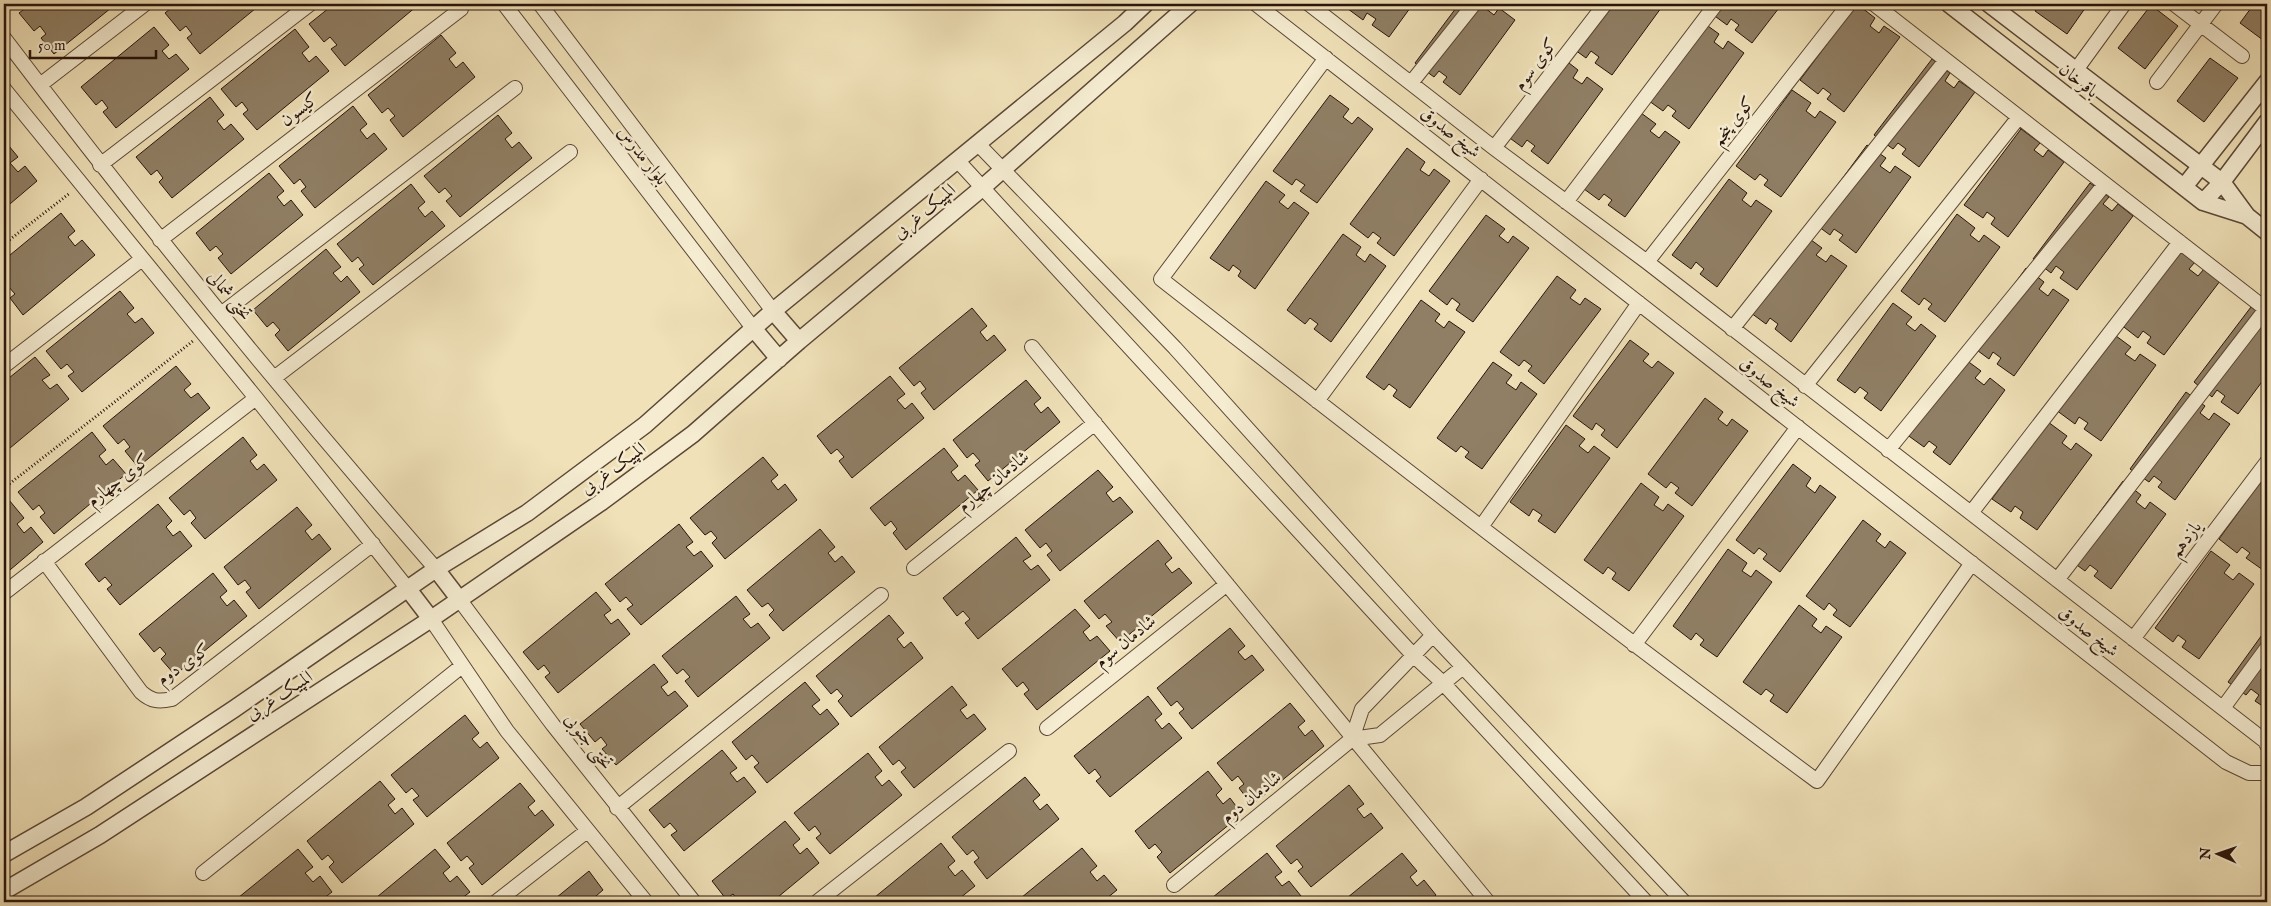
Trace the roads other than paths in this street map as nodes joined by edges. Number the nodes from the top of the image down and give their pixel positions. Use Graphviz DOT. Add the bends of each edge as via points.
graph roads {
  1 [pos="145,4"];
  2 [pos="310,4"];
  3 [pos="504,4"];
  4 [pos="540,4"];
  5 [pos="1145,4"];
  6 [pos="1190,4"];
  7 [pos="1256,4"];
  8 [pos="1474,4"];
  9 [pos="1605,4"];
  10 [pos="1716,4"];
  11 [pos="1849,4"];
  12 [pos="1874,4"];
  13 [pos="1949,4"];
  14 [pos="1989,4"];
  15 [pos="2124,4"];
  16 [pos="2174,4"];
  17 [pos="2216,4"];
  18 [pos="1314,5"];
  19 [pos="461,9"];
  20 [pos="2201,24"];
  21 [pos="4,38"];
  22 [pos="2242,56"];
  23 [pos="1326,58"];
  24 [pos="1946,60"];
  25 [pos="2076,70"];
  26 [pos="2157,82"];
  27 [pos="2267,82"];
  28 [pos="1411,83"];
  29 [pos="40,85"];
  30 [pos="515,88"];
  31 [pos="6,95"];
  32 [pos="2019,117"];
  33 [pos="2267,122"];
  34 [pos="978,144"];
  35 [pos="1494,148"];
  36 [pos="570,152"];
  37 [pos="957,160"];
  38 [pos="100,165"];
  39 [pos="2202,166"];
  40 [pos="1003,170"];
  41 [pos="1481,179"];
  42 [pos="2222,182"];
  43 [pos="2105,184"];
  44 [pos="2184,187"];
  45 [pos="982,188"];
  46 [pos="1566,202"];
  47 [pos="2203,202"];
  48 [pos="2247,216"];
  49 [pos="2267,232"];
  50 [pos="160,240"];
  51 [pos="2180,242"];
  52 [pos="142,259"];
  53 [pos="1647,262"];
  54 [pos="1639,303"];
  55 [pos="2266,310"];
  56 [pos="773,311"];
  57 [pos="221,314"];
  58 [pos="753,328"];
  59 [pos="1732,329"];
  60 [pos="799,341"];
  61 [pos="1032,347"];
  62 [pos="779,359"];
  63 [pos="4,366"];
  64 [pos="274,378"];
  65 [pos="1805,386"];
  66 [pos="256,398"];
  67 [pos="1318,401"];
  68 [pos="1095,423"];
  69 [pos="1798,427"];
  70 [pos="1888,450"];
  71 [pos="2267,462"];
  72 [pos="1971,513"];
  73 [pos="1481,527"];
  74 [pos="373,544"];
  75 [pos="44,561"];
  76 [pos="1972,563"];
  77 [pos="914,568"];
  78 [pos="436,569"];
  79 [pos="2057,580"];
  80 [pos="1227,584"];
  81 [pos="408,589"];
  82 [pos="4,593"];
  83 [pos="881,595"];
  84 [pos="459,599"];
  85 [pos="431,619"];
  86 [pos="1433,635"];
  87 [pos="2133,639"];
  88 [pos="1634,646"];
  89 [pos="2267,648"];
  90 [pos="1413,655"];
  91 [pos="462,666"];
  92 [pos="1463,667"];
  93 [pos="1443,683"];
  94 [pos="2223,708"];
  95 [pos="1047,728"];
  96 [pos="1352,739"];
  97 [pos="2267,746"];
  98 [pos="1010,751"];
  99 [pos="2267,773"];
  100 [pos="617,808"];
  101 [pos="587,831"];
  102 [pos="4,854"];
  103 [pos="203,873"];
  104 [pos="1174,885"];
  105 [pos="4,891"];
  106 [pos="1480,900"];
  107 [pos="496,902"];
  108 [pos="646,902"];
  109 [pos="694,902"];
  110 [pos="817,902"];
  111 [pos="1646,902"];
  112 [pos="1684,902"];
  1 -- 29 [label="street"];
  2 -- 38 [label="street"];
  3 -- 58 [label="street, بلوار مدرس"];
  4 -- 56 [label="street, بلوار مدرس"];
  5 -- 34 [label="street, المپیک غربی"];
  6 -- 40 [label="street, المپیک غربی"];
  7 -- 23 [label="street, شیخ صدوق"];
  8 -- 28 [label="street"];
  9 -- 35 [label="street, کوی سوم"];
  10 -- 46 [label="street"];
  11 -- 53 [label="street, کوی پنجم"];
  12 -- 24 [label="street"];
  13 -- 44 [label="street, باقرخان"];
  14 -- 25 [label="street, باقرخان"];
  15 -- 25 [label="street"];
  16 -- 20 [label="street"];
  17 -- 20 [label="street"];
  18 -- 28 [label="street, شیخ صدوق"];
  19 -- 50 [label="street, کیسون"];
  20 -- 22 [label="street"];
  20 -- 26 [label="street"];
  21 -- 29 [label="street, تختی شمالی"];
  23 -- 41 [label="street, شیخ صدوق"];
  23 -- 67 [label="street" via="1161,279"];
  24 -- 32 [label="street"];
  24 -- 59 [label="street"];
  25 -- 39 [label="street, باقرخان"];
  27 -- 39 [label="street"];
  28 -- 35 [label="street, شیخ صدوق"];
  29 -- 38 [label="street, تختی شمالی"];
  30 -- 57 [label="street"];
  31 -- 52 [label="street"];
  32 -- 43 [label="street"];
  32 -- 65 [label="street"];
  33 -- 42 [label="street"];
  34 -- 37 [label="street, المپیک غربی"];
  34 -- 40 [label="street"];
  35 -- 46 [label="street, شیخ صدوق"];
  36 -- 64 [label="street"];
  37 -- 45 [label="street"];
  37 -- 56 [label="street, المپیک غربی"];
  38 -- 50 [label="street, تختی شمالی"];
  39 -- 42 [label="street, باقرخان"];
  39 -- 44 [label="street"];
  40 -- 45 [label="street, المپیک غربی"];
  40 -- 86 [label="street" via="1175,348"];
  41 -- 54 [label="street, شیخ صدوق"];
  41 -- 67 [label="street"];
  42 -- 47 [label="street"];
  42 -- 48 [label="street, باقرخان"];
  43 -- 51 [label="street"];
  43 -- 70 [label="street"];
  44 -- 47 [label="street, باقرخان"];
  45 -- 60 [label="street, المپیک غربی"];
  45 -- 90 [label="street"];
  46 -- 53 [label="street, شیخ صدوق"];
  47 -- 48 [label="street, باقرخان"];
  48 -- 49 [label="street"];
  50 -- 57 [label="street, تختی شمالی"];
  51 -- 55 [label="street"];
  51 -- 72 [label="street"];
  52 -- 63 [label="street"];
  52 -- 66 [label="street"];
  53 -- 59 [label="street, شیخ صدوق"];
  54 -- 69 [label="street, شیخ صدوق"];
  54 -- 73 [label="street"];
  55 -- 79 [label="street"];
  56 -- 58 [label="street, المپیک غربی"];
  56 -- 60 [label="street"];
  57 -- 64 [label="street, تختی شمالی"];
  58 -- 62 [label="street"];
  58 -- 78 [label="street, المپیک غربی" via="644,425 527,513"];
  59 -- 65 [label="street, شیخ صدوق"];
  60 -- 62 [label="street, المپیک غربی"];
  61 -- 68 [label="street"];
  62 -- 84 [label="street, المپیک غربی" via="693,434 600,503"];
  64 -- 78 [label="street, تختی شمالی"];
  65 -- 70 [label="street, شیخ صدوق"];
  66 -- 74 [label="street"];
  66 -- 75 [label="street, کوی چهارم"];
  67 -- 73 [label="street"];
  68 -- 77 [label="street, شادمان چهارم"];
  68 -- 80 [label="street"];
  69 -- 76 [label="street, شیخ صدوق"];
  69 -- 88 [label="street"];
  70 -- 72 [label="street, شیخ صدوق"];
  71 -- 87 [label="street, یازدهم"];
  72 -- 79 [label="street, شیخ صدوق"];
  73 -- 88 [label="street"];
  74 -- 75 [label="street, کوی دوم" via="172,698 161,701 150,700 141,692"];
  74 -- 81 [label="street"];
  75 -- 82 [label="street, کوی چهارم"];
  76 -- 88 [label="street" via="1817,781"];
  76 -- 99 [label="street, شیخ صدوق" via="2226,762 2249,773"];
  78 -- 81 [label="street, المپیک غربی"];
  78 -- 84 [label="street"];
  79 -- 87 [label="street, شیخ صدوق"];
  80 -- 95 [label="street, شادمان سوم"];
  80 -- 96 [label="street"];
  81 -- 85 [label="street"];
  81 -- 102 [label="street, المپیک غربی" via="119,785"];
  83 -- 100 [label="street"];
  84 -- 85 [label="street, المپیک غربی"];
  84 -- 100 [label="street, تختی جنوبی"];
  85 -- 91 [label="street"];
  85 -- 105 [label="street, المپیک غربی" via="100,835"];
  86 -- 90 [label="street"];
  86 -- 92 [label="street"];
  87 -- 94 [label="street, شیخ صدوق"];
  89 -- 94 [label="street"];
  90 -- 93 [label="street"];
  90 -- 96 [label="street" via="1362,709"];
  91 -- 101 [label="street" via="512,738"];
  91 -- 103 [label="street"];
  92 -- 93 [label="street"];
  92 -- 112 [label="street"];
  93 -- 96 [label="street" via="1380,735"];
  93 -- 111 [label="street"];
  94 -- 97 [label="street, شیخ صدوق" via="2265,740"];
  96 -- 104 [label="street, شادمان دوم"];
  96 -- 106 [label="street"];
  98 -- 110 [label="street"];
  100 -- 109 [label="street, تختی جنوبی"];
  101 -- 107 [label="street"];
  101 -- 108 [label="street"];
}
